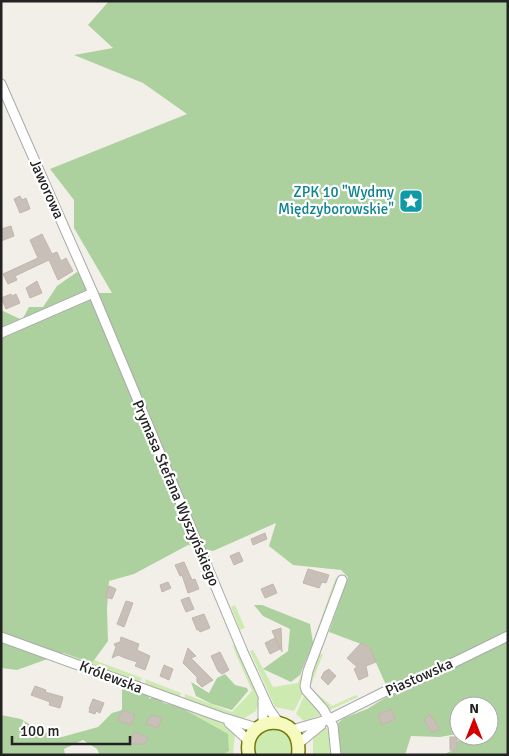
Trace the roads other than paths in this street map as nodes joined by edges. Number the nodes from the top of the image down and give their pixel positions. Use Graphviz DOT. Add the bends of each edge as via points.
graph roads {
  1 [pos="1,84"];
  2 [pos="93,293"];
  3 [pos="1,333"];
  4 [pos="342,580"];
  5 [pos="508,636"];
  6 [pos="1,637"];
  7 [pos="262,692"];
  8 [pos="221,717"];
  9 [pos="330,719"];
  10 [pos="279,723"];
  11 [pos="260,726"];
  12 [pos="292,730"];
  13 [pos="298,749"];
  14 [pos="248,750"];
  15 [pos="336,755"];
  1 -- 2 [label="street, Jaworowa"];
  2 -- 3 [label="street"];
  2 -- 7 [label="street, Prymasa Stefana Wyszyńskiego"];
  4 -- 9 [label="street" via="305,686"];
  5 -- 9 [label="street, Piastowska"];
  6 -- 8 [label="street, Królewska"];
  7 -- 10 [label="street, Prymasa Stefana Wyszyńskiego"];
  7 -- 11 [label="street, Prymasa Stefana Wyszyńskiego" via="264,709"];
  8 -- 11 [label="street, Królewska"];
  8 -- 14 [label="street, Królewska" via="239,730"];
  9 -- 12 [label="street, Piastowska"];
  9 -- 13 [label="street, Piastowska"];
  9 -- 15 [label="street" via="334,726"];
  10 -- 11 [label="street"];
  10 -- 12 [label="street"];
  11 -- 14 [label="street"];
  12 -- 13 [label="street"];
}
